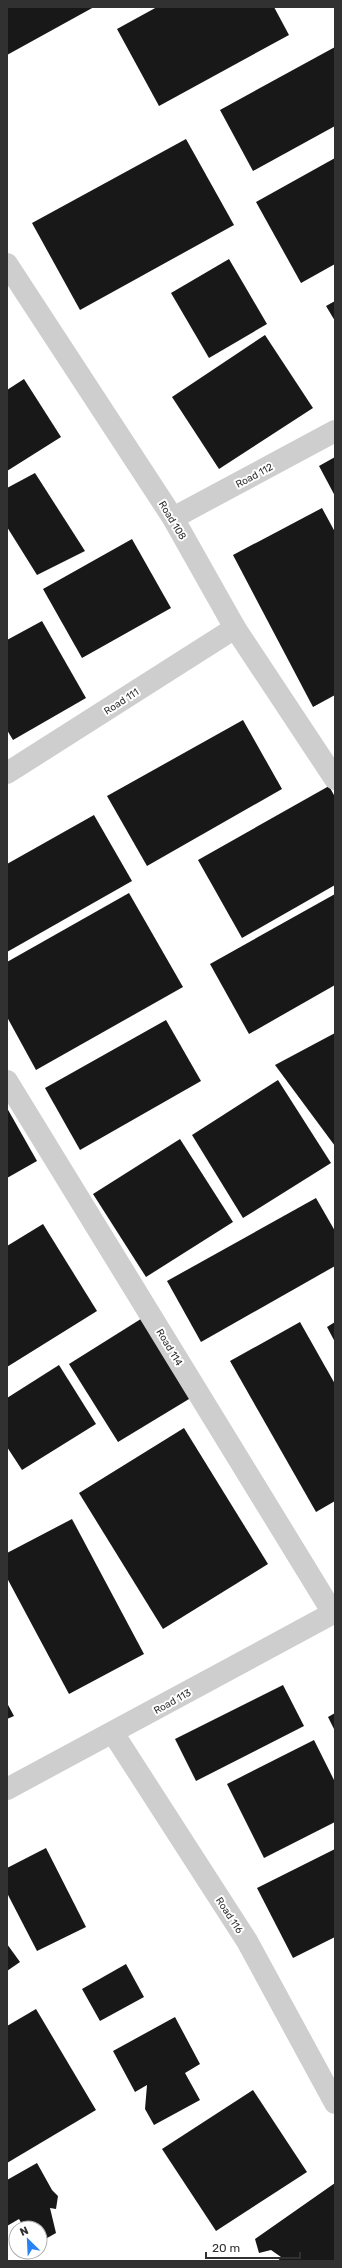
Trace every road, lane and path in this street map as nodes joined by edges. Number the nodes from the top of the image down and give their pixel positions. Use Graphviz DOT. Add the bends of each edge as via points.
graph roads {
  1 [pos="7,264"];
  2 [pos="335,431"];
  3 [pos="173,518"];
  4 [pos="236,628"];
  5 [pos="7,773"];
  6 [pos="335,779"];
  7 [pos="7,1081"];
  8 [pos="334,1612"];
  9 [pos="113,1733"];
  10 [pos="7,1789"];
  11 [pos="335,2103"];
  1 -- 3 [label="street, Road 108"];
  2 -- 3 [label="street, Road 112"];
  3 -- 4 [label="street, Road 108"];
  4 -- 5 [label="street, Road 111"];
  4 -- 6 [label="street, Road 108"];
  7 -- 8 [label="street, Road 114"];
  8 -- 9 [label="street, Road 113"];
  9 -- 10 [label="street, Road 113"];
  9 -- 11 [label="street, Road 116" via="247,1941"];
}
